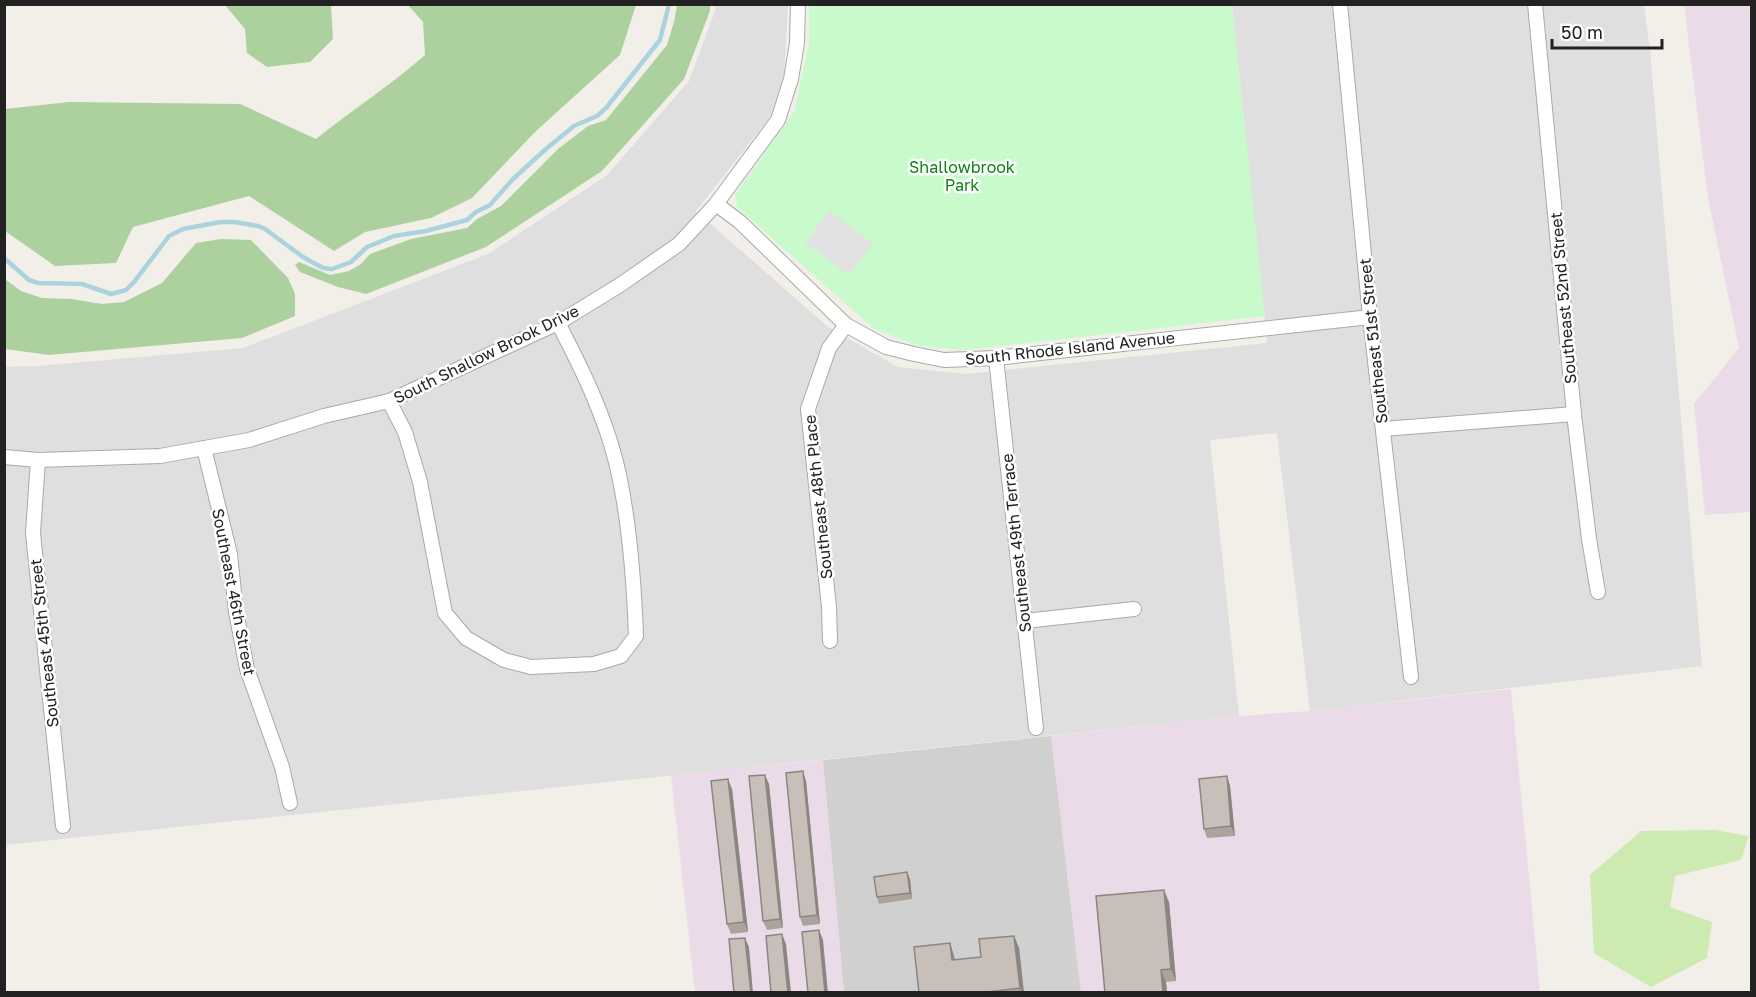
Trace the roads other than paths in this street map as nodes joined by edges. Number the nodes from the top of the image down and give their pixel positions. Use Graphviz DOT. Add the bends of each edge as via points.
graph roads {
  1 [pos="798,4"];
  2 [pos="1340,4"];
  3 [pos="1535,4"];
  4 [pos="716,204"];
  5 [pos="1370,317"];
  6 [pos="558,322"];
  7 [pos="846,325"];
  8 [pos="996,358"];
  9 [pos="389,401"];
  10 [pos="1574,414"];
  11 [pos="1383,429"];
  12 [pos="204,448"];
  13 [pos="4,457"];
  14 [pos="38,460"];
  15 [pos="1598,592"];
  16 [pos="1134,609"];
  17 [pos="1025,621"];
  18 [pos="830,641"];
  19 [pos="1411,677"];
  20 [pos="1036,728"];
  21 [pos="290,803"];
  22 [pos="63,825"];
  1 -- 4 [label="street, South Shallow Brook Drive" via="791,79 778,120"];
  2 -- 5 [label="street, Southeast 51st Street"];
  3 -- 10 [label="street, Southeast 52nd Street"];
  4 -- 6 [label="street, South Shallow Brook Drive" via="679,244"];
  4 -- 7 [label="street, South Rhode Island Avenue" via="740,222"];
  5 -- 8 [label="street, South Rhode Island Avenue"];
  5 -- 11 [label="street, Southeast 51st Street"];
  6 -- 9 [label="street, South Shallow Brook Drive"];
  6 -- 9 [label="street" via="603,420 616,462 636,636 621,656 594,664 531,667 504,660 466,638 445,613 420,482 405,432"];
  7 -- 8 [label="street, South Rhode Island Avenue" via="886,347 914,354 944,360"];
  7 -- 18 [label="street, Southeast 48th Place" via="829,348 808,409"];
  8 -- 17 [label="street, Southeast 49th Terrace"];
  9 -- 12 [label="street, South Shallow Brook Drive" via="249,440"];
  10 -- 11 [label="street"];
  10 -- 15 [label="street, Southeast 52nd Street"];
  11 -- 19 [label="street, Southeast 51st Street"];
  12 -- 14 [label="street, South Shallow Brook Drive" via="160,456"];
  12 -- 21 [label="street, Southeast 46th Street" via="230,554 247,669 282,767"];
  13 -- 14 [label="street, South Shallow Brook Drive"];
  14 -- 22 [label="street, Southeast 45th Street" via="33,533"];
  16 -- 17 [label="street"];
  17 -- 20 [label="street, Southeast 49th Terrace"];
}
